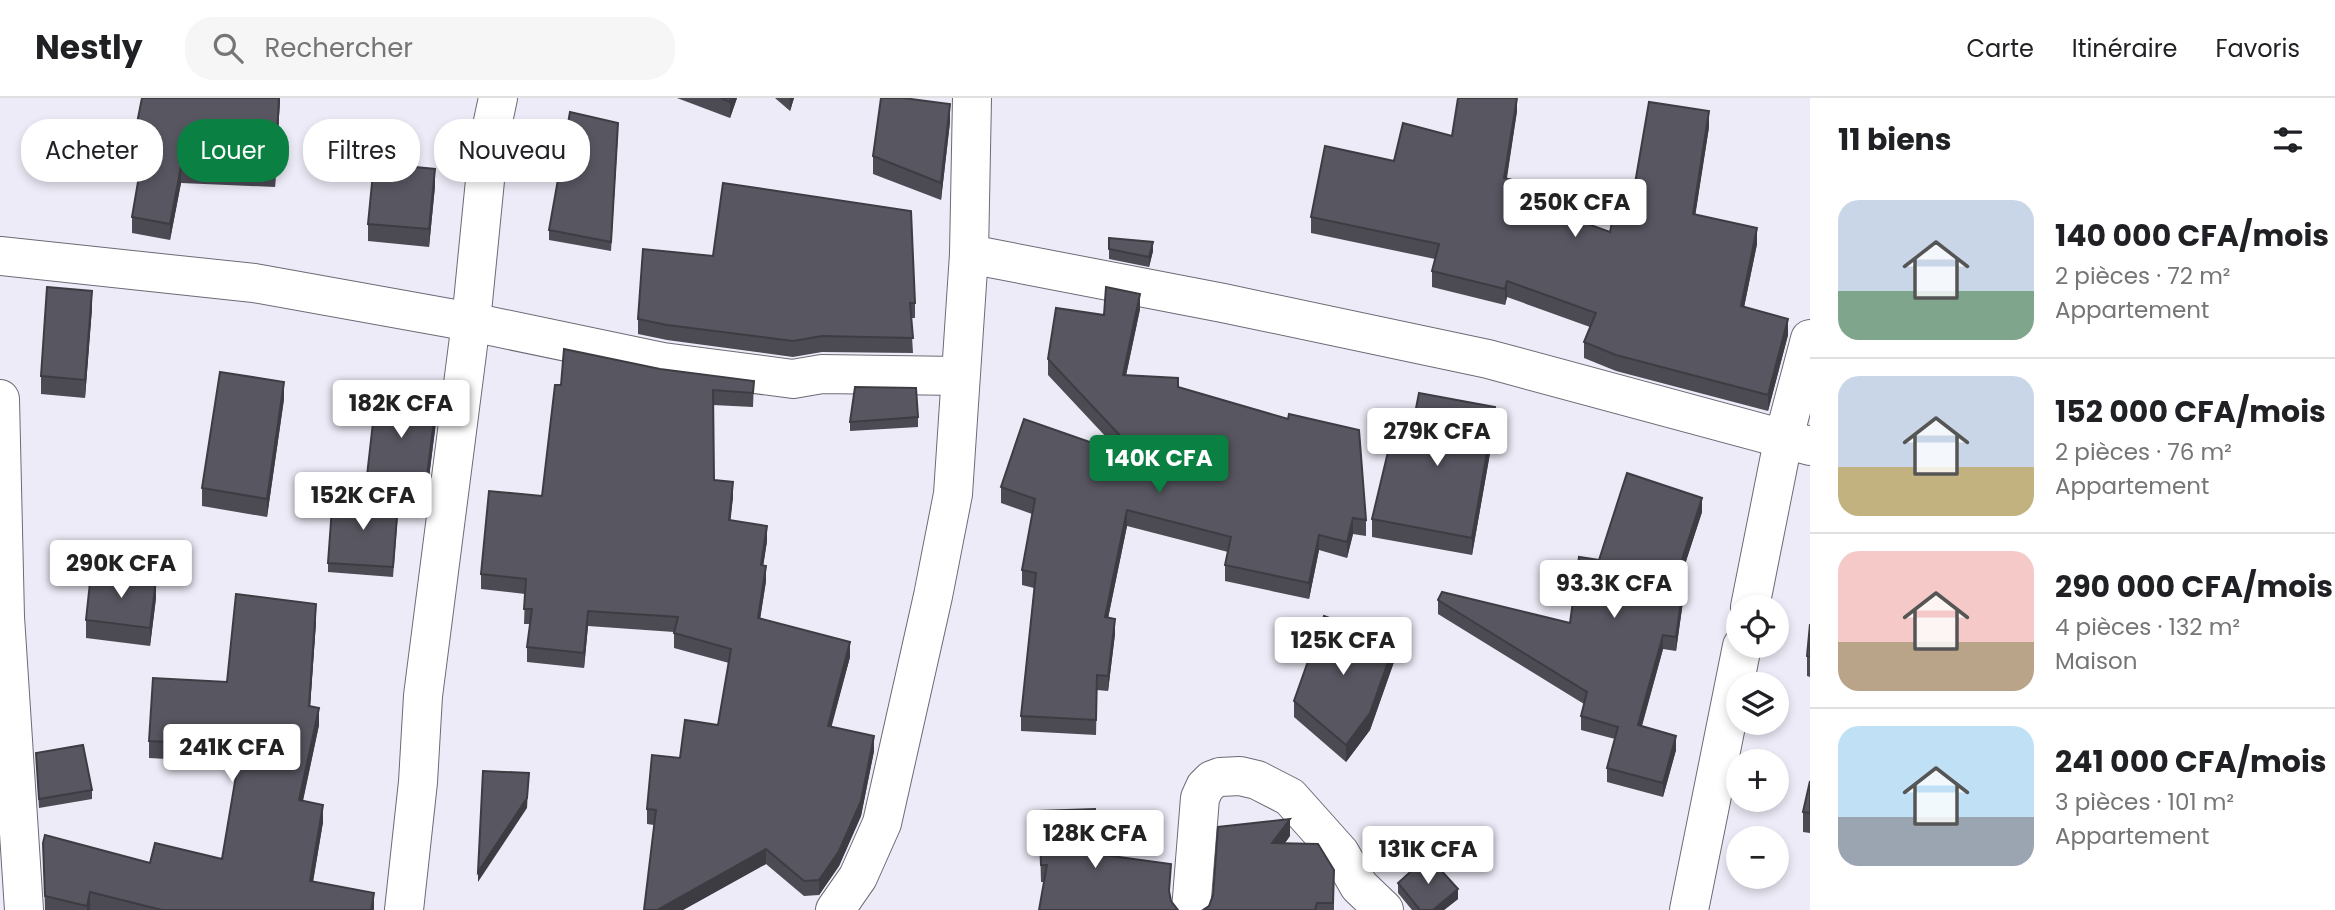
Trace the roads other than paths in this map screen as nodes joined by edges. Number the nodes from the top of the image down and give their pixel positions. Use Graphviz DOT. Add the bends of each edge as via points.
graph roads {
  1 [pos="498,98"];
  2 [pos="972,98"];
  3 [pos="969,254"];
  4 [pos="0,256"];
  5 [pos="471,322"];
  6 [pos="1810,338"];
  7 [pos="960,376"];
  8 [pos="0,399"];
  9 [pos="1797,444"];
  10 [pos="1753,595"];
  11 [pos="1740,658"];
  12 [pos="24,910"];
  13 [pos="404,910"];
  14 [pos="835,910"];
  15 [pos="1191,910"];
  16 [pos="1384,910"];
  17 [pos="1689,910"];
  1 -- 5 [label="street" via="489,140"];
  2 -- 3 [label="street"];
  3 -- 7 [label="street"];
  3 -- 9 [label="street" via="1488,359"];
  4 -- 5 [label="street" via="254,283"];
  5 -- 7 [label="street" via="663,362 793,379 822,374"];
  5 -- 13 [label="street" via="423,696"];
  6 -- 9 [label="street"];
  7 -- 14 [label="street" via="953,494 882,822 858,877"];
  8 -- 12 [label="street" via="5,617"];
  9 -- 10 [label="street"];
  11 -- 17 [label="street"];
  15 -- 16 [label="street" via="1200,798 1212,780 1240,776 1290,797 1340,853 1359,886"];
}
